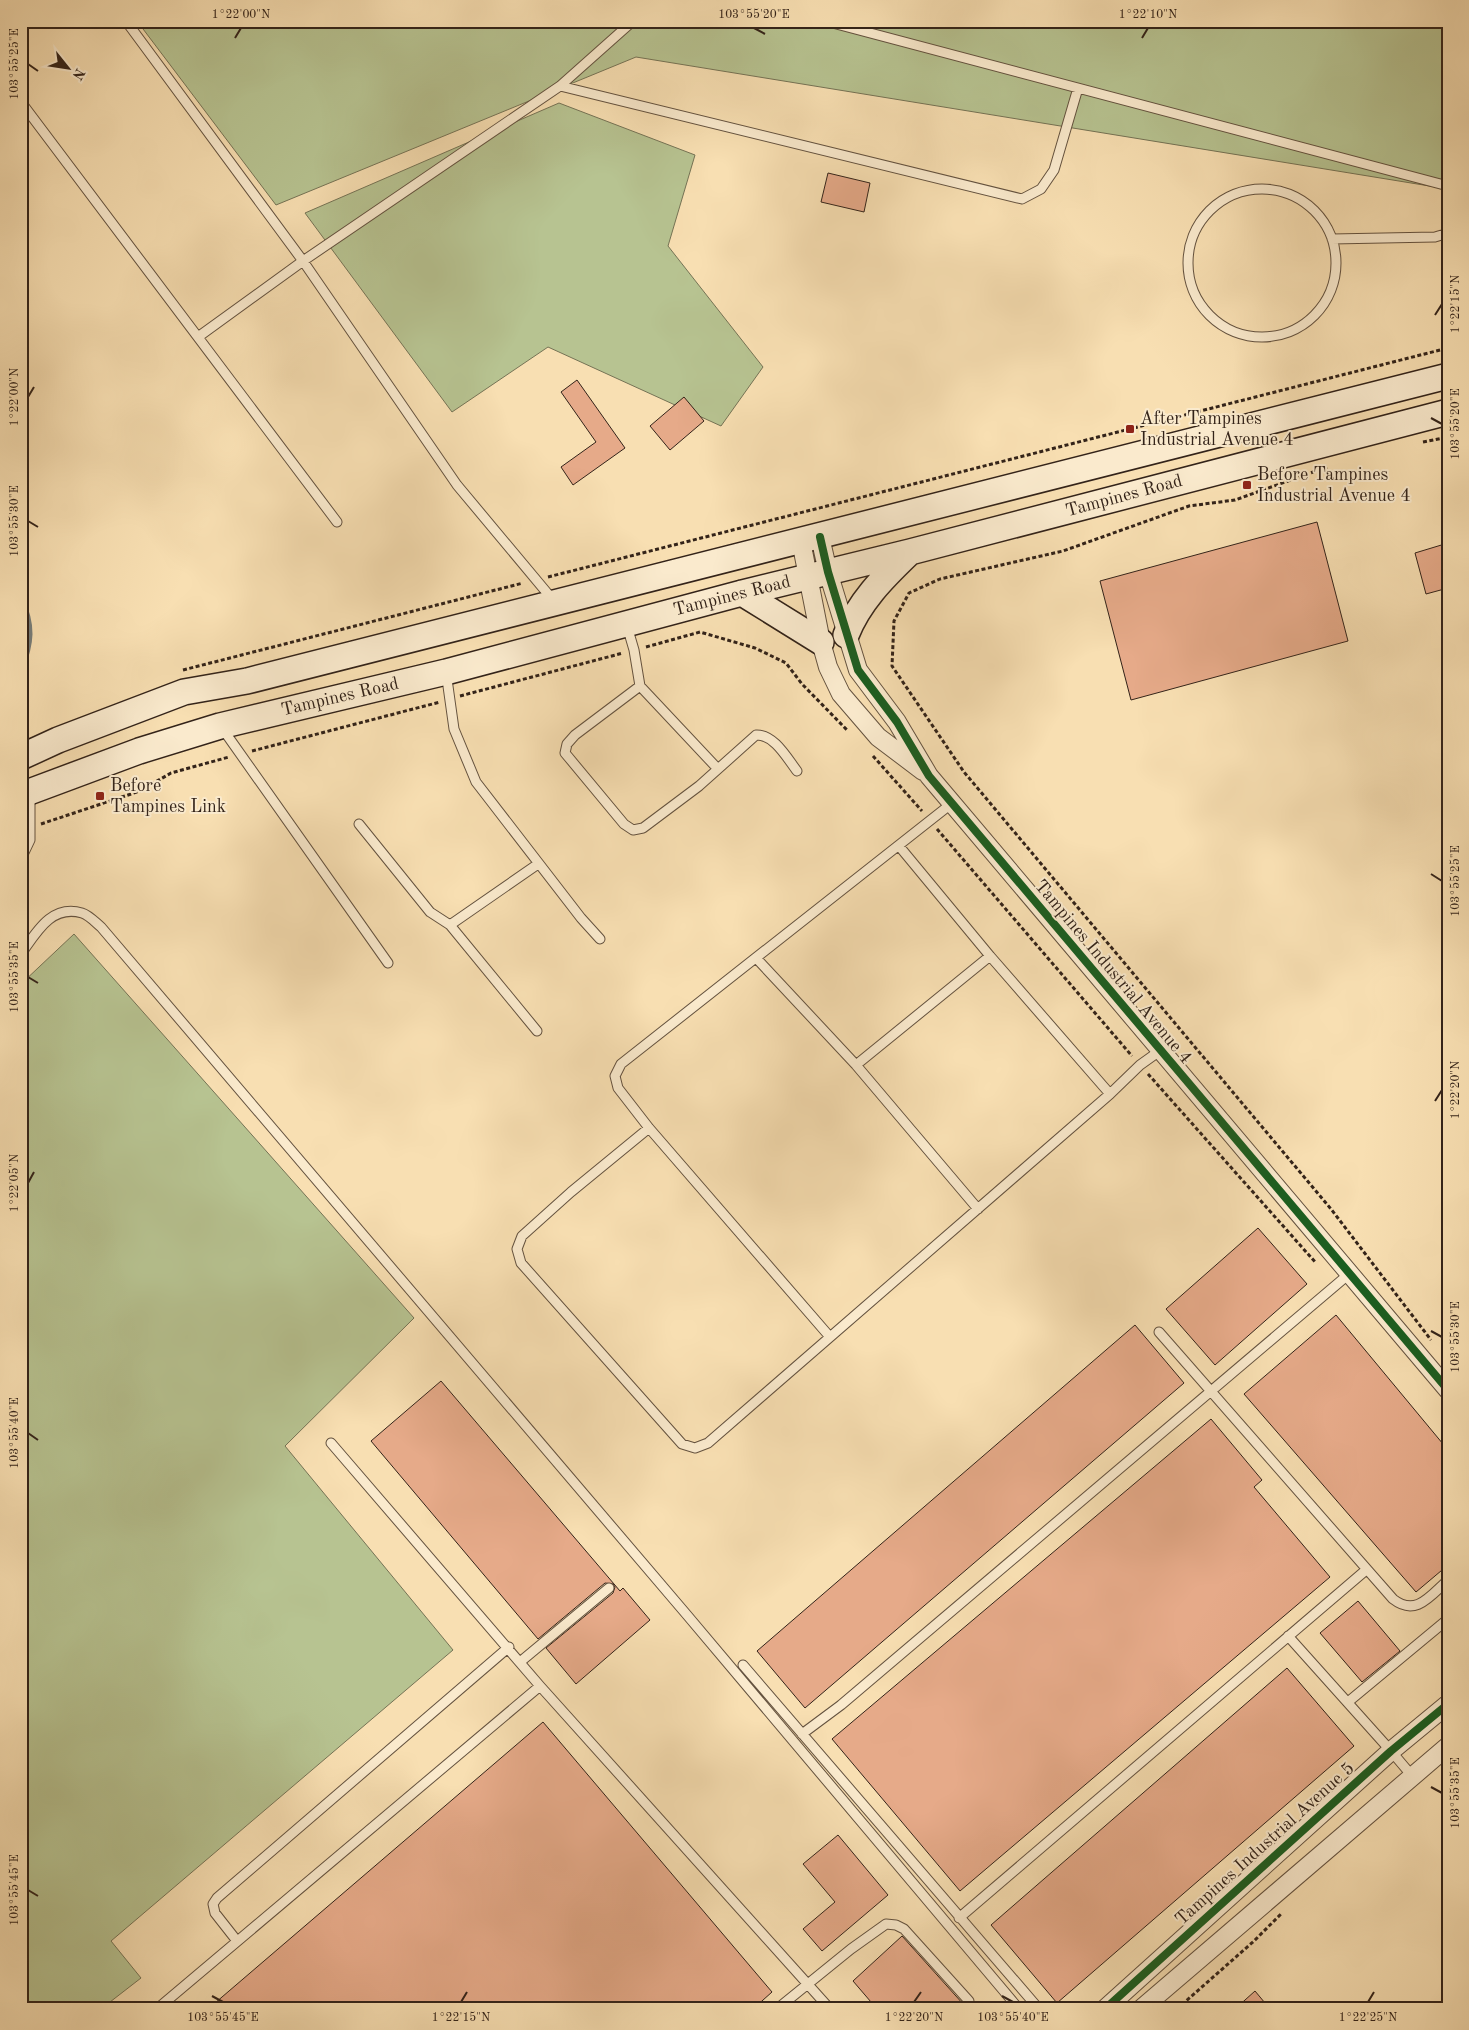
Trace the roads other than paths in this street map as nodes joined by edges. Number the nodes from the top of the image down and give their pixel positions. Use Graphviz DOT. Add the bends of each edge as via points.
graph roads {
  1 [pos="126,21"];
  2 [pos="633,21"];
  3 [pos="825,21"];
  4 [pos="560,86"];
  5 [pos="1078,88"];
  6 [pos="21,102"];
  7 [pos="1448,186"];
  8 [pos="1448,230"];
  9 [pos="1332,238"];
  10 [pos="303,261"];
  11 [pos="198,337"];
  12 [pos="1448,376"];
  13 [pos="1448,412"];
  14 [pos="337,522"];
  15 [pos="810,539"];
  16 [pos="910,552"];
  17 [pos="818,575"];
  18 [pos="742,592"];
  19 [pos="556,604"];
  20 [pos="626,622"];
  21 [pos="846,635"];
  22 [pos="821,642"];
  23 [pos="446,672"];
  24 [pos="640,686"];
  25 [pos="220,726"];
  26 [pos="21,757"];
  27 [pos="717,768"];
  28 [pos="797,771"];
  29 [pos="929,776"];
  30 [pos="26,793"];
  31 [pos="951,804"];
  32 [pos="360,824"];
  33 [pos="899,846"];
  34 [pos="21,859"];
  35 [pos="538,864"];
  36 [pos="450,925"];
  37 [pos="600,939"];
  38 [pos="21,954"];
  39 [pos="990,956"];
  40 [pos="758,958"];
  41 [pos="388,963"];
  42 [pos="537,1031"];
  43 [pos="1161,1050"];
  44 [pos="856,1065"];
  45 [pos="1110,1094"];
  46 [pos="649,1128"];
  47 [pos="978,1209"];
  48 [pos="1349,1274"];
  49 [pos="1159,1332"];
  50 [pos="830,1337"];
  51 [pos="1448,1390"];
  52 [pos="1211,1391"];
  53 [pos="331,1443"];
  54 [pos="1366,1570"];
  55 [pos="1448,1580"];
  56 [pos="609,1588"];
  57 [pos="1448,1619"];
  58 [pos="1288,1636"];
  59 [pos="509,1647"];
  60 [pos="520,1662"];
  61 [pos="742,1665"];
  62 [pos="540,1686"];
  63 [pos="1348,1702"];
  64 [pos="1448,1704"];
  65 [pos="802,1734"];
  66 [pos="1448,1746"];
  67 [pos="1392,1751"];
  68 [pos="1413,1777"];
  69 [pos="959,1918"];
  70 [pos="237,1941"];
  71 [pos="807,1983"];
  72 [pos="969,2001"];
  73 [pos="157,2009"];
  74 [pos="777,2009"];
  75 [pos="830,2009"];
  76 [pos="1019,2009"];
  77 [pos="1040,2009"];
  78 [pos="1104,2009"];
  79 [pos="1141,2009"];
  1 -- 10 [label="lane"];
  2 -- 4 [label="lane"];
  3 -- 5 [label="lane"];
  4 -- 5 [label="lane" via="1022,198 1041,189 1054,170"];
  4 -- 10 [label="lane"];
  5 -- 7 [label="lane"];
  6 -- 11 [label="lane"];
  8 -- 9 [label="lane" via="1435,238"];
  9 -- 9 [label="lane" via="1320,216 1301,199 1277,190 1251,189 1227,198 1207,213 1193,235 1188,260 1191,286 1202,307 1225,327 1239,334 1262,337 1285,333 1306,322 1326,299 1336,262"];
  10 -- 11 [label="lane"];
  10 -- 19 [label="lane" via="457,485"];
  11 -- 14 [label="lane"];
  12 -- 15 [label="main road, Tampines Road"];
  13 -- 16 [label="main road, Tampines Road"];
  15 -- 17 [label="street, Tampines Industrial Avenue 4"];
  15 -- 19 [label="main road, Tampines Road"];
  16 -- 17 [label="main road, Tampines Road"];
  16 -- 21 [label="main road" via="880,581 852,620"];
  17 -- 18 [label="main road, Tampines Road"];
  17 -- 21 [label="street, Tampines Industrial Avenue 4"];
  17 -- 22 [label="street, Tampines Industrial Avenue 4"];
  18 -- 20 [label="main road, Tampines Road"];
  18 -- 22 [label="main road"];
  19 -- 26 [label="main road, Tampines Road" via="247,681 184,692"];
  20 -- 23 [label="main road, Tampines Road"];
  20 -- 24 [label="lane"];
  21 -- 29 [label="street, Tampines Industrial Avenue 4" via="858,670 898,722"];
  22 -- 29 [label="street, Tampines Industrial Avenue 4" via="841,694 878,737"];
  23 -- 25 [label="main road, Tampines Road"];
  23 -- 35 [label="lane" via="454,730 476,782"];
  24 -- 27 [label="lane"];
  24 -- 27 [label="lane" via="575,735 567,744 565,753 624,824 633,830 643,828 699,786"];
  25 -- 30 [label="main road, Tampines Road" via="139,751"];
  25 -- 41 [label="lane"];
  27 -- 28 [label="lane" via="756,735 764,735"];
  29 -- 31 [label="street, Tampines Industrial Avenue 4"];
  30 -- 34 [label="lane" via="30,840"];
  31 -- 33 [label="lane"];
  31 -- 43 [label="street, Tampines Industrial Avenue 4"];
  32 -- 36 [label="lane" via="430,912"];
  33 -- 39 [label="lane"];
  33 -- 40 [label="lane"];
  35 -- 36 [label="lane"];
  35 -- 37 [label="lane"];
  36 -- 42 [label="lane"];
  38 -- 76 [label="lane" via="41,925 60,912 83,913 101,927"];
  39 -- 44 [label="lane"];
  39 -- 45 [label="lane"];
  40 -- 44 [label="lane"];
  40 -- 46 [label="lane" via="621,1064 615,1076 618,1088"];
  43 -- 45 [label="lane"];
  43 -- 48 [label="street, Tampines Industrial Avenue 4"];
  44 -- 47 [label="lane"];
  45 -- 47 [label="lane"];
  46 -- 50 [label="lane"];
  46 -- 50 [label="lane" via="522,1236 517,1249 521,1263 682,1444 694,1448 708,1443"];
  47 -- 50 [label="lane"];
  48 -- 51 [label="street, Tampines Industrial Avenue 4"];
  48 -- 52 [label="lane"];
  49 -- 52 [label="lane"];
  52 -- 54 [label="lane"];
  52 -- 65 [label="lane"];
  53 -- 59 [label="lane"];
  54 -- 55 [label="lane" via="1393,1600 1408,1608 1422,1603"];
  54 -- 58 [label="lane"];
  56 -- 60 [label="lane"];
  57 -- 63 [label="lane"];
  58 -- 63 [label="lane"];
  58 -- 69 [label="lane"];
  59 -- 60 [label="lane"];
  59 -- 70 [label="lane" via="217,1898 213,1909"];
  60 -- 62 [label="lane"];
  61 -- 65 [label="lane"];
  62 -- 70 [label="lane"];
  62 -- 71 [label="lane"];
  63 -- 67 [label="lane"];
  64 -- 67 [label="street, Tampines Industrial Avenue 5"];
  65 -- 69 [label="lane"];
  66 -- 68 [label="street"];
  67 -- 68 [label="lane"];
  67 -- 78 [label="street, Tampines Industrial Avenue 5"];
  68 -- 79 [label="street"];
  69 -- 77 [label="lane"];
  70 -- 73 [label="lane"];
  71 -- 72 [label="lane" via="886,1924 896,1925 904,1929"];
  71 -- 74 [label="lane"];
  71 -- 75 [label="lane"];
}
